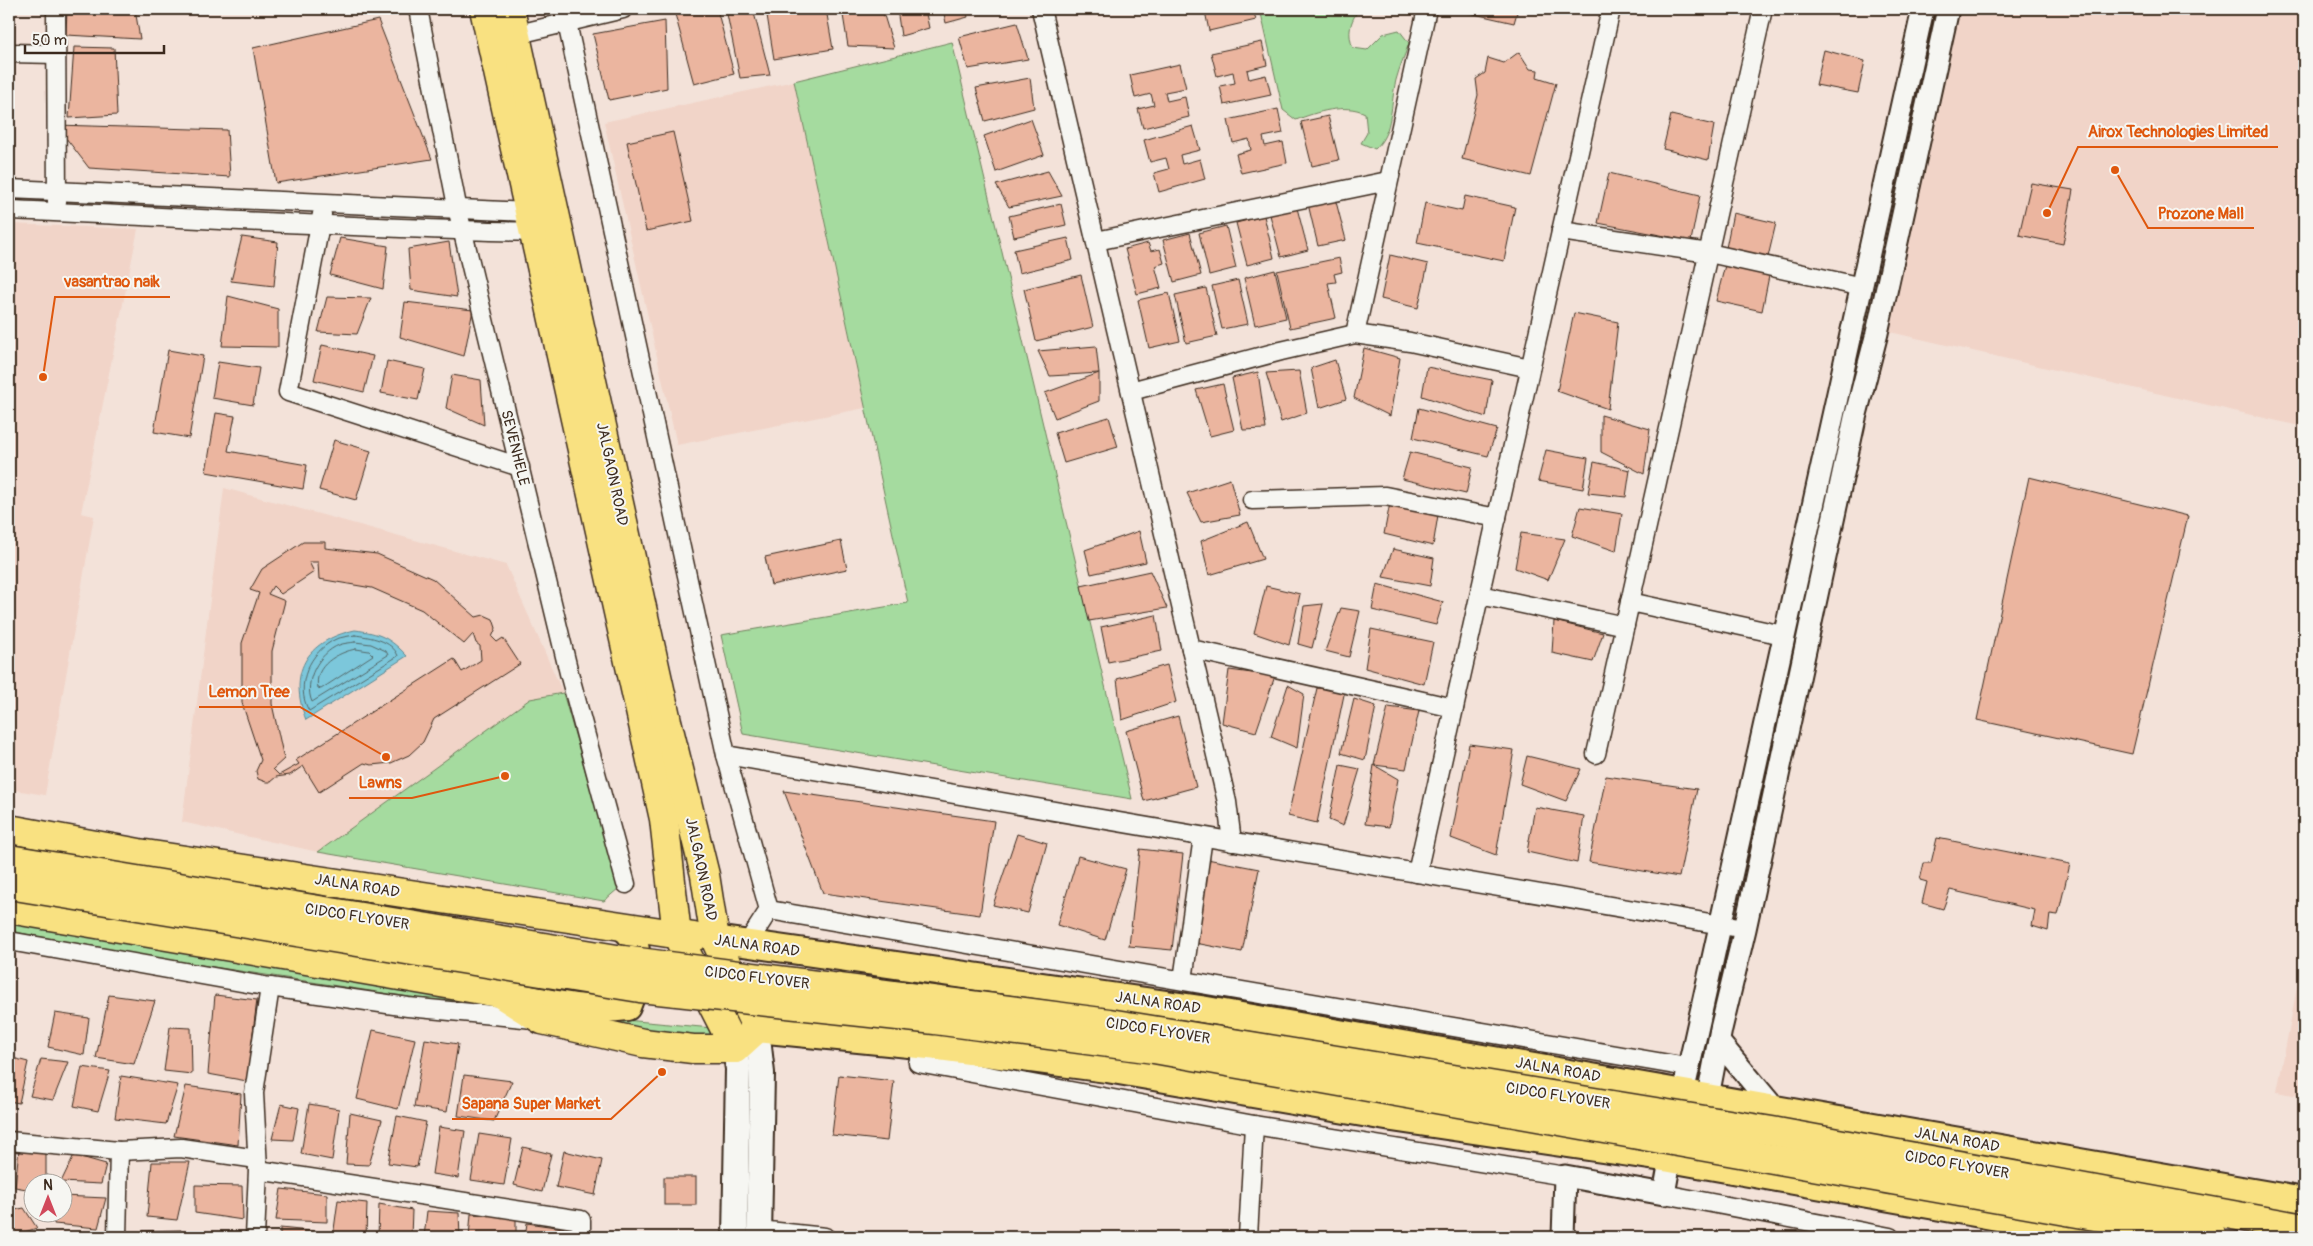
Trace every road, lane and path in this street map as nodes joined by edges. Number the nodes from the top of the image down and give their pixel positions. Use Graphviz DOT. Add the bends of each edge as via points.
graph roads {
  1 [pos="56,9"];
  2 [pos="418,9"];
  3 [pos="484,9"];
  4 [pos="623,9"];
  5 [pos="1041,9"];
  6 [pos="1427,9"];
  7 [pos="1611,9"];
  8 [pos="1763,9"];
  9 [pos="1923,9"];
  10 [pos="1948,9"];
  11 [pos="566,15"];
  12 [pos="505,28"];
  13 [pos="9,53"];
  14 [pos="56,54"];
  15 [pos="1388,181"];
  16 [pos="9,190"];
  17 [pos="57,192"];
  18 [pos="324,202"];
  19 [pos="457,208"];
  20 [pos="9,210"];
  21 [pos="57,212"];
  22 [pos="530,222"];
  23 [pos="320,225"];
  24 [pos="463,231"];
  25 [pos="1561,231"];
  26 [pos="1096,242"];
  27 [pos="1709,253"];
  28 [pos="1862,287"];
  29 [pos="1355,334"];
  30 [pos="1530,368"];
  31 [pos="1131,391"];
  32 [pos="520,467"];
  33 [pos="1252,500"];
  34 [pos="1497,518"];
  35 [pos="1480,595"];
  36 [pos="1630,602"];
  37 [pos="1625,626"];
  38 [pos="1783,635"];
  39 [pos="1191,649"];
  40 [pos="1454,708"];
  41 [pos="1596,754"];
  42 [pos="726,755"];
  43 [pos="9,829"];
  44 [pos="1203,837"];
  45 [pos="1232,842"];
  46 [pos="9,859"];
  47 [pos="1417,873"];
  48 [pos="626,884"];
  49 [pos="9,885"];
  50 [pos="9,909"];
  51 [pos="769,910"];
  52 [pos="1719,925"];
  53 [pos="622,927"];
  54 [pos="1745,929"];
  55 [pos="677,935"];
  56 [pos="715,939"];
  57 [pos="9,941"];
  58 [pos="746,944"];
  59 [pos="1183,980"];
  60 [pos="270,987"];
  61 [pos="499,993"];
  62 [pos="542,1020"];
  63 [pos="757,1029"];
  64 [pos="1719,1042"];
  65 [pos="735,1049"];
  66 [pos="918,1063"];
  67 [pos="1685,1079"];
  68 [pos="1708,1097"];
  69 [pos="1774,1108"];
  70 [pos="1254,1125"];
  71 [pos="9,1141"];
  72 [pos="119,1152"];
  73 [pos="1670,1159"];
  74 [pos="257,1164"];
  75 [pos="1696,1164"];
  76 [pos="1565,1176"];
  77 [pos="1664,1194"];
  78 [pos="2304,1201"];
  79 [pos="2304,1228"];
  80 [pos="759,1234"];
  81 [pos="118,1237"];
  82 [pos="255,1237"];
  83 [pos="581,1237"];
  84 [pos="735,1237"];
  85 [pos="825,1237"];
  86 [pos="1248,1237"];
  87 [pos="1563,1237"];
  88 [pos="1890,1237"];
  89 [pos="2110,1237"];
  90 [pos="2213,1237"];
  1 -- 14 [label="street"];
  2 -- 19 [label="street, SEVENHELE"];
  3 -- 12 [label="highway, JALGAON ROAD"];
  4 -- 11 [label="street"];
  5 -- 26 [label="street"];
  6 -- 15 [label="street"];
  7 -- 25 [label="street"];
  8 -- 27 [label="street"];
  9 -- 28 [label="street"];
  10 -- 54 [label="street"];
  11 -- 12 [label="street"];
  11 -- 42 [label="street"];
  12 -- 22 [label="highway, JALGAON ROAD"];
  12 -- 56 [label="highway, JALGAON ROAD" via="705,875"];
  13 -- 14 [label="street"];
  14 -- 17 [label="street"];
  15 -- 26 [label="street"];
  15 -- 29 [label="street"];
  16 -- 17 [label="street"];
  17 -- 18 [label="street"];
  17 -- 21 [label="street"];
  18 -- 19 [label="street"];
  18 -- 23 [label="street"];
  19 -- 22 [label="street"];
  19 -- 24 [label="street, SEVENHELE"];
  20 -- 21 [label="street"];
  21 -- 23 [label="street"];
  22 -- 24 [label="street"];
  22 -- 55 [label="highway, JALGAON ROAD" via="664,820"];
  23 -- 24 [label="street"];
  23 -- 32 [label="street" via="288,392"];
  24 -- 32 [label="street, SEVENHELE"];
  25 -- 27 [label="street"];
  25 -- 30 [label="street"];
  26 -- 31 [label="street"];
  27 -- 28 [label="street"];
  27 -- 36 [label="street"];
  28 -- 38 [label="street"];
  29 -- 30 [label="street" via="1410,342"];
  29 -- 31 [label="street"];
  30 -- 34 [label="street"];
  31 -- 39 [label="street"];
  32 -- 48 [label="street, SEVENHELE" via="569,673"];
  33 -- 34 [label="street" via="1386,496"];
  34 -- 35 [label="street"];
  35 -- 37 [label="street"];
  35 -- 40 [label="street"];
  36 -- 37 [label="street"];
  36 -- 38 [label="street"];
  37 -- 41 [label="street"];
  38 -- 52 [label="street"];
  39 -- 40 [label="street"];
  39 -- 45 [label="street" via="1227,802"];
  40 -- 47 [label="street"];
  42 -- 44 [label="street"];
  42 -- 51 [label="street"];
  43 -- 53 [label="highway, JALNA ROAD" via="139,853"];
  44 -- 45 [label="street"];
  44 -- 59 [label="street"];
  45 -- 47 [label="street"];
  46 -- 79 [label="highway, CIDCO FLYOVER, bridge" via="623,960 1119,1024 1772,1131"];
  47 -- 52 [label="street"];
  49 -- 90 [label="highway, CIDCO FLYOVER, bridge" via="640,988 1154,1049"];
  50 -- 61 [label="highway"];
  51 -- 58 [label="street"];
  51 -- 59 [label="street"];
  52 -- 54 [label="street"];
  52 -- 67 [label="street"];
  53 -- 55 [label="highway, JALNA ROAD"];
  53 -- 61 [label="main road" via="632,936 636,951 633,992 627,1007 584,1008"];
  54 -- 64 [label="street"];
  55 -- 56 [label="highway, JALNA ROAD"];
  55 -- 65 [label="highway"];
  56 -- 58 [label="main road, JALNA ROAD"];
  56 -- 63 [label="highway, JALGAON ROAD"];
  57 -- 60 [label="street"];
  58 -- 67 [label="main road, JALNA ROAD"];
  59 -- 67 [label="street"];
  60 -- 62 [label="street" via="408,1007"];
  60 -- 74 [label="street" via="254,1093"];
  61 -- 62 [label="highway"];
  62 -- 65 [label="highway" via="643,1043 693,1049"];
  63 -- 65 [label="highway"];
  63 -- 73 [label="main road" via="939,1047 1107,1069 1392,1118"];
  63 -- 80 [label="main road" via="762,1073"];
  64 -- 68 [label="street"];
  64 -- 69 [label="street"];
  65 -- 84 [label="main road" via="738,1069"];
  66 -- 70 [label="street"];
  67 -- 68 [label="main road, JALNA ROAD"];
  67 -- 73 [label="street"];
  68 -- 69 [label="main road, JALNA ROAD"];
  68 -- 75 [label="street"];
  69 -- 78 [label="main road, JALNA ROAD"];
  70 -- 76 [label="street"];
  70 -- 86 [label="street"];
  71 -- 72 [label="street"];
  72 -- 74 [label="street" via="181,1148"];
  72 -- 81 [label="street"];
  73 -- 75 [label="main road"];
  73 -- 77 [label="street"];
  74 -- 82 [label="street"];
  74 -- 83 [label="street" via="581,1220"];
  75 -- 89 [label="main road"];
  76 -- 77 [label="street"];
  76 -- 87 [label="street"];
  77 -- 88 [label="street"];
  80 -- 85 [label="street"];
}
